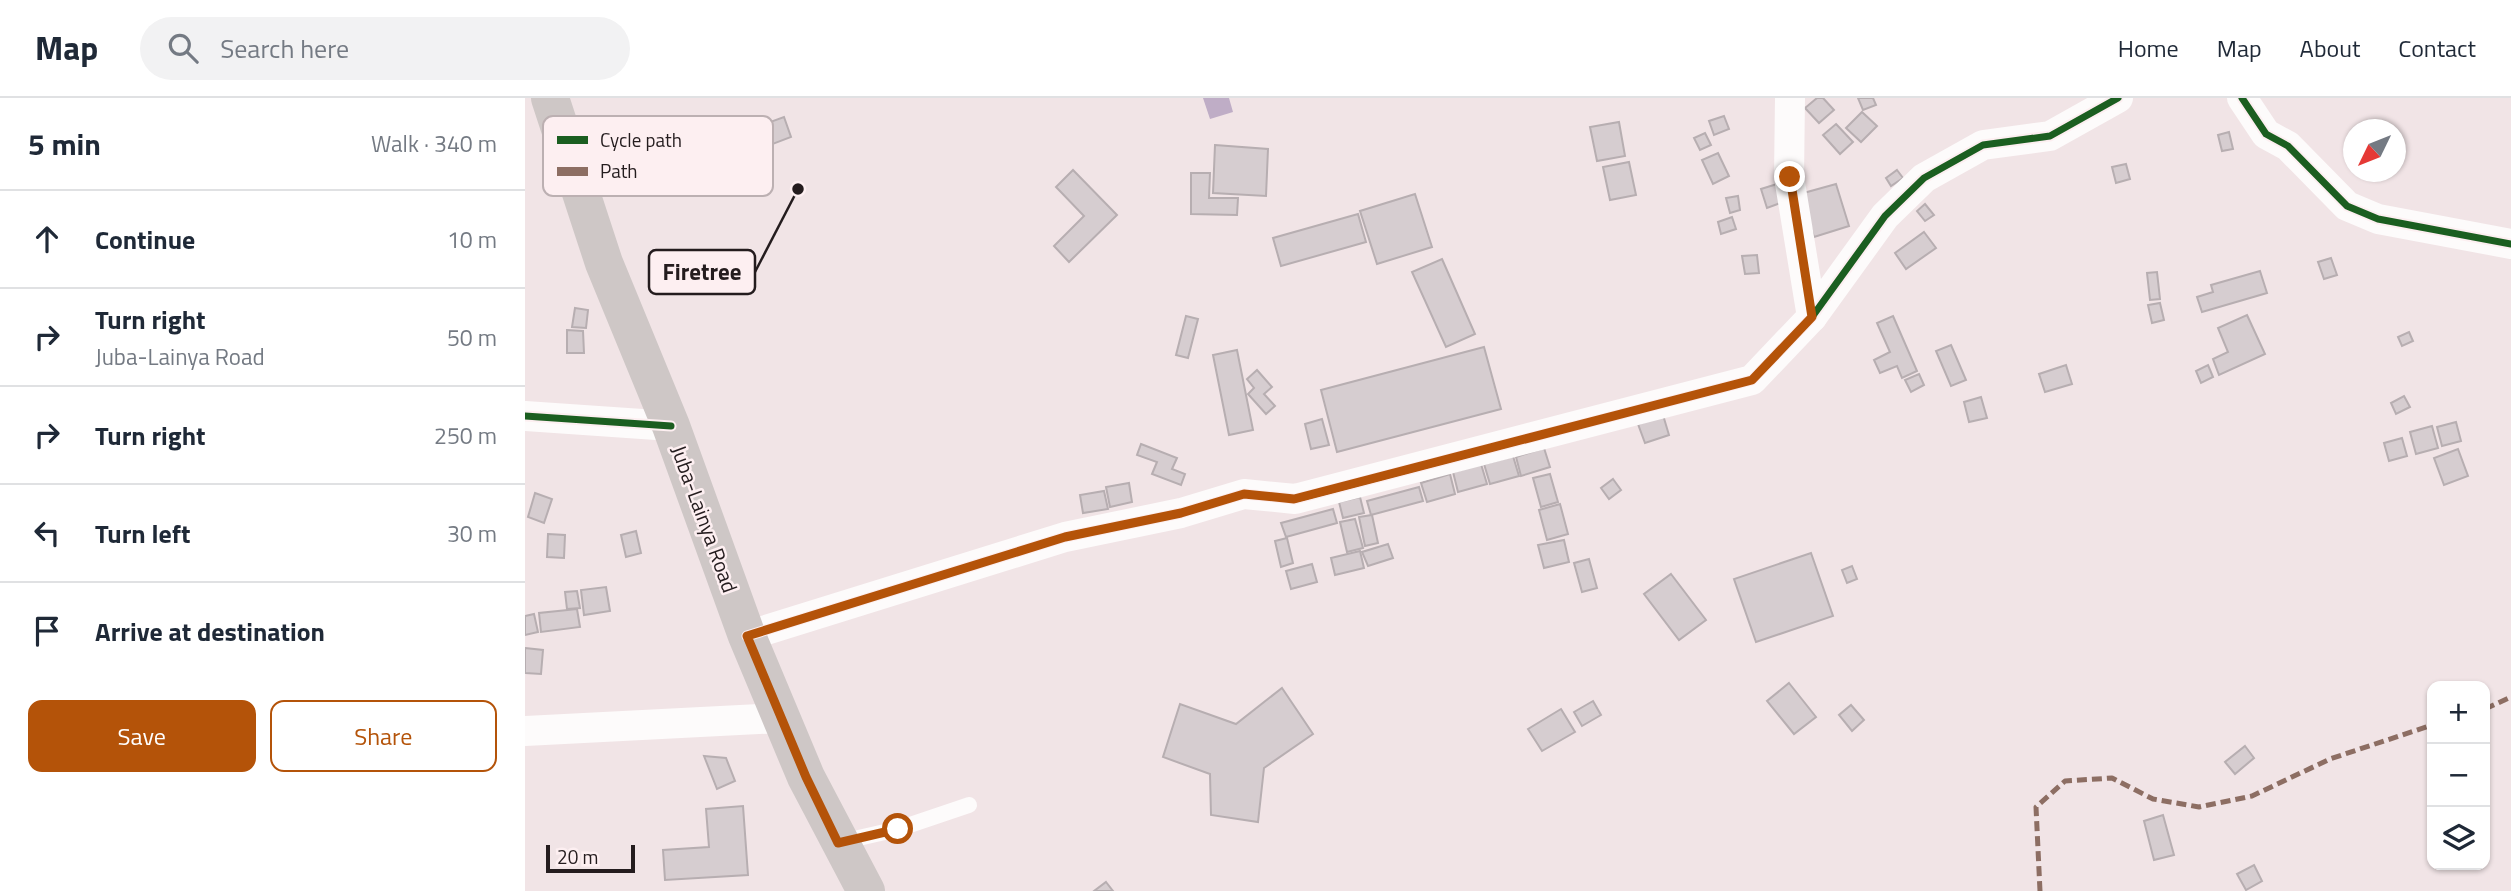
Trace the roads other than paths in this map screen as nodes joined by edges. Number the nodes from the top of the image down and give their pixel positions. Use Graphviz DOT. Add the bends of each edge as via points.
graph roads {
  1 [pos="550,98"];
  2 [pos="1790,98"];
  3 [pos="2118,98"];
  4 [pos="2242,98"];
  5 [pos="2086,105"];
  6 [pos="556,116"];
  7 [pos="582,196"];
  8 [pos="2511,244"];
  9 [pos="1812,317"];
  10 [pos="525,416"];
  11 [pos="671,426"];
  12 [pos="747,636"];
  13 [pos="780,718"];
  14 [pos="525,731"];
  15 [pos="969,806"];
  16 [pos="838,843"];
  17 [pos="866,891"];
  1 -- 6 [label="main road, Juba-Lainya Road"];
  2 -- 9 [label="street" via="1790,177"];
  3 -- 5 [label="street"];
  4 -- 8 [label="street" via="2266,134 2288,146 2347,206 2378,219"];
  5 -- 9 [label="street" via="2050,136 1983,145 1924,178 1885,216"];
  7 -- 11 [label="main road, Juba-Lainya Road" via="604,264"];
  9 -- 12 [label="street" via="1752,380 1294,499 1244,494 1181,513 1065,537"];
  10 -- 11 [label="street"];
  11 -- 12 [label="main road, Juba-Lainya Road"];
  12 -- 13 [label="main road, Juba-Lainya Road"];
  13 -- 14 [label="street"];
  13 -- 16 [label="main road, Juba-Lainya Road"];
  15 -- 16 [label="lane"];
  16 -- 17 [label="main road, Juba-Lainya Road"];
}
